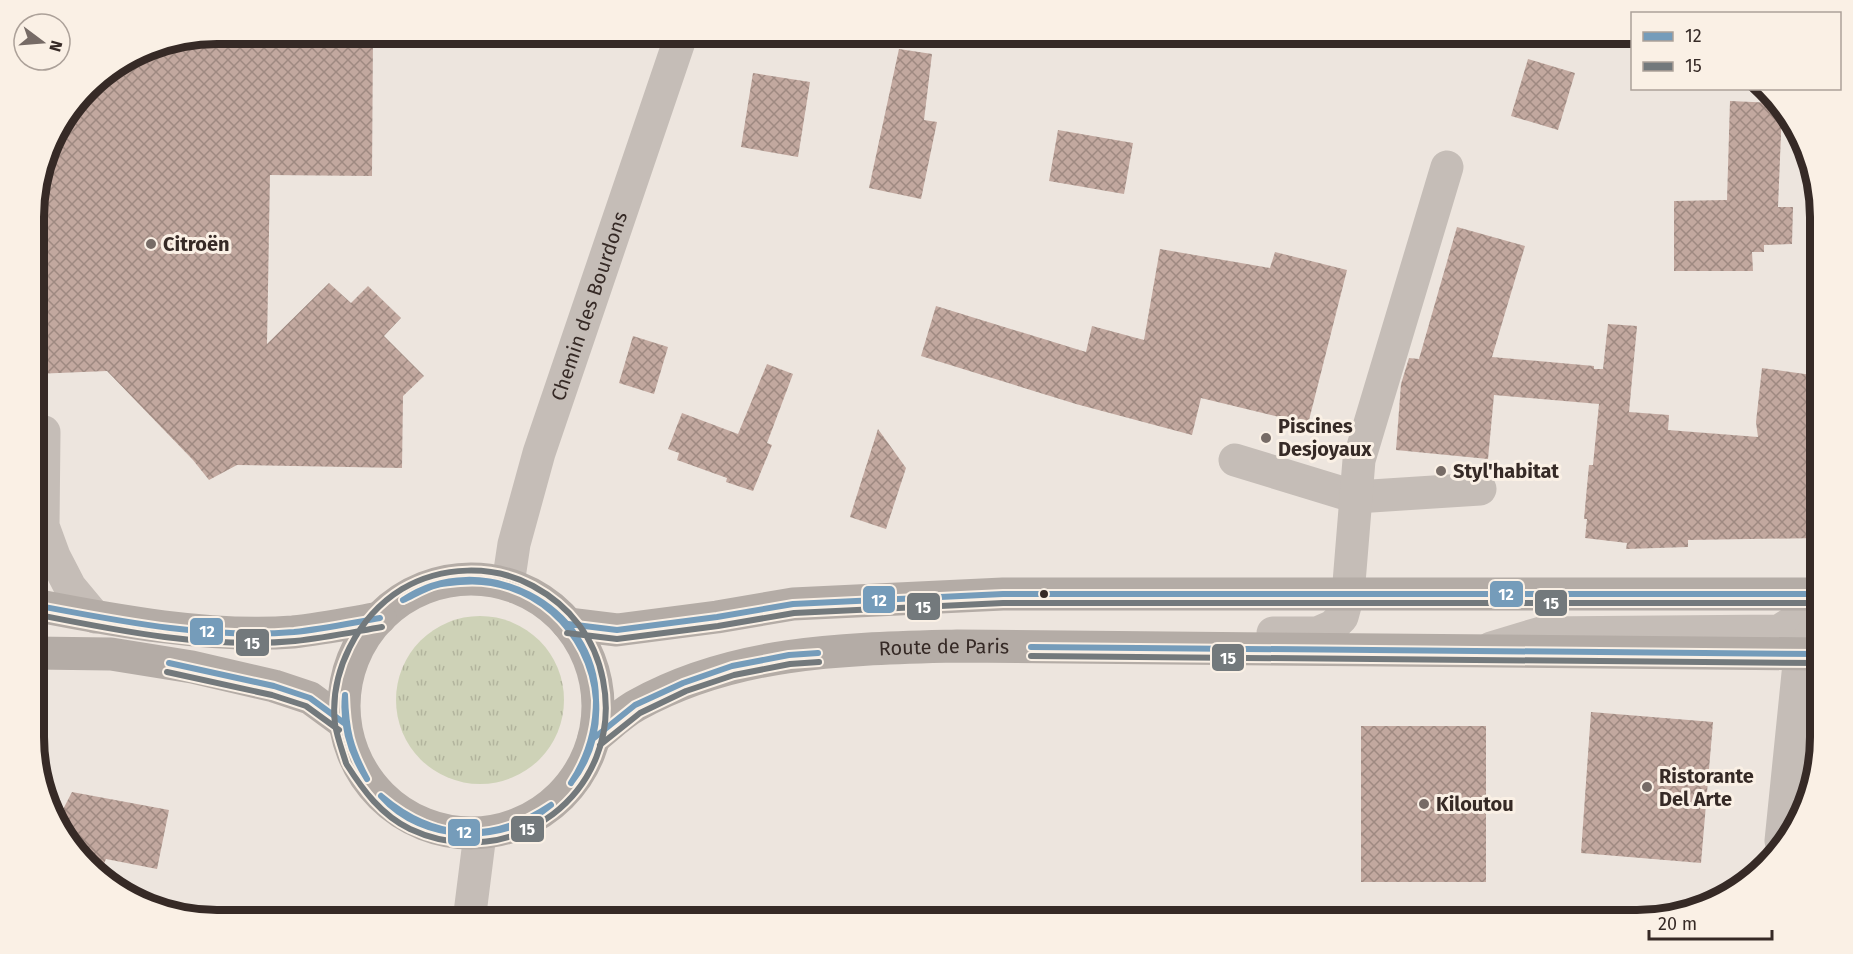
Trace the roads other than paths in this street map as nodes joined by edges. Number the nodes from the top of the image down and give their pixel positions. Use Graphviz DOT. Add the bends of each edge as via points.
graph roads {
  1 [pos="678,44"];
  2 [pos="1447,167"];
  3 [pos="1235,460"];
  4 [pos="1480,489"];
  5 [pos="1356,497"];
  6 [pos="44,540"];
  7 [pos="508,584"];
  8 [pos="1810,594"];
  9 [pos="1348,595"];
  10 [pos="44,607"];
  11 [pos="1810,611"];
  12 [pos="95,617"];
  13 [pos="380,618"];
  14 [pos="568,624"];
  15 [pos="957,646"];
  16 [pos="1481,652"];
  17 [pos="44,653"];
  18 [pos="1810,654"];
  19 [pos="344,723"];
  20 [pos="594,738"];
  21 [pos="1783,828"];
  22 [pos="480,834"];
  23 [pos="470,910"];
  1 -- 7 [label="street, Chemin des Bourdons" via="539,453 513,544"];
  2 -- 5 [label="street" via="1359,460"];
  3 -- 5 [label="street"];
  4 -- 5 [label="street"];
  5 -- 9 [label="street"];
  6 -- 12 [label="street" via="70,587"];
  7 -- 13 [label="main road" via="473,579 438,583 406,596"];
  7 -- 14 [label="main road" via="540,600"];
  8 -- 9 [label="main road"];
  9 -- 14 [label="main road" via="964,595 794,604 617,630"];
  9 -- 15 [label="street" via="1342,617 1317,633 1139,632"];
  10 -- 12 [label="main road"];
  11 -- 16 [label="street" via="1779,631 1541,633"];
  12 -- 13 [label="main road" via="199,630 256,632 293,632"];
  13 -- 19 [label="main road" via="357,649 345,685"];
  14 -- 20 [label="main road" via="589,658 598,698"];
  15 -- 16 [label="main road, Route de Paris"];
  15 -- 20 [label="main road, Route de Paris" via="833,651 732,666 635,705"];
  16 -- 18 [label="main road, Route de Paris"];
  17 -- 19 [label="main road" via="111,654 274,686 310,698"];
  18 -- 21 [label="street"];
  19 -- 22 [label="main road" via="360,768 376,792 406,817 442,831"];
  20 -- 22 [label="main road" via="579,775 552,804 519,825"];
  22 -- 23 [label="street"];
}
